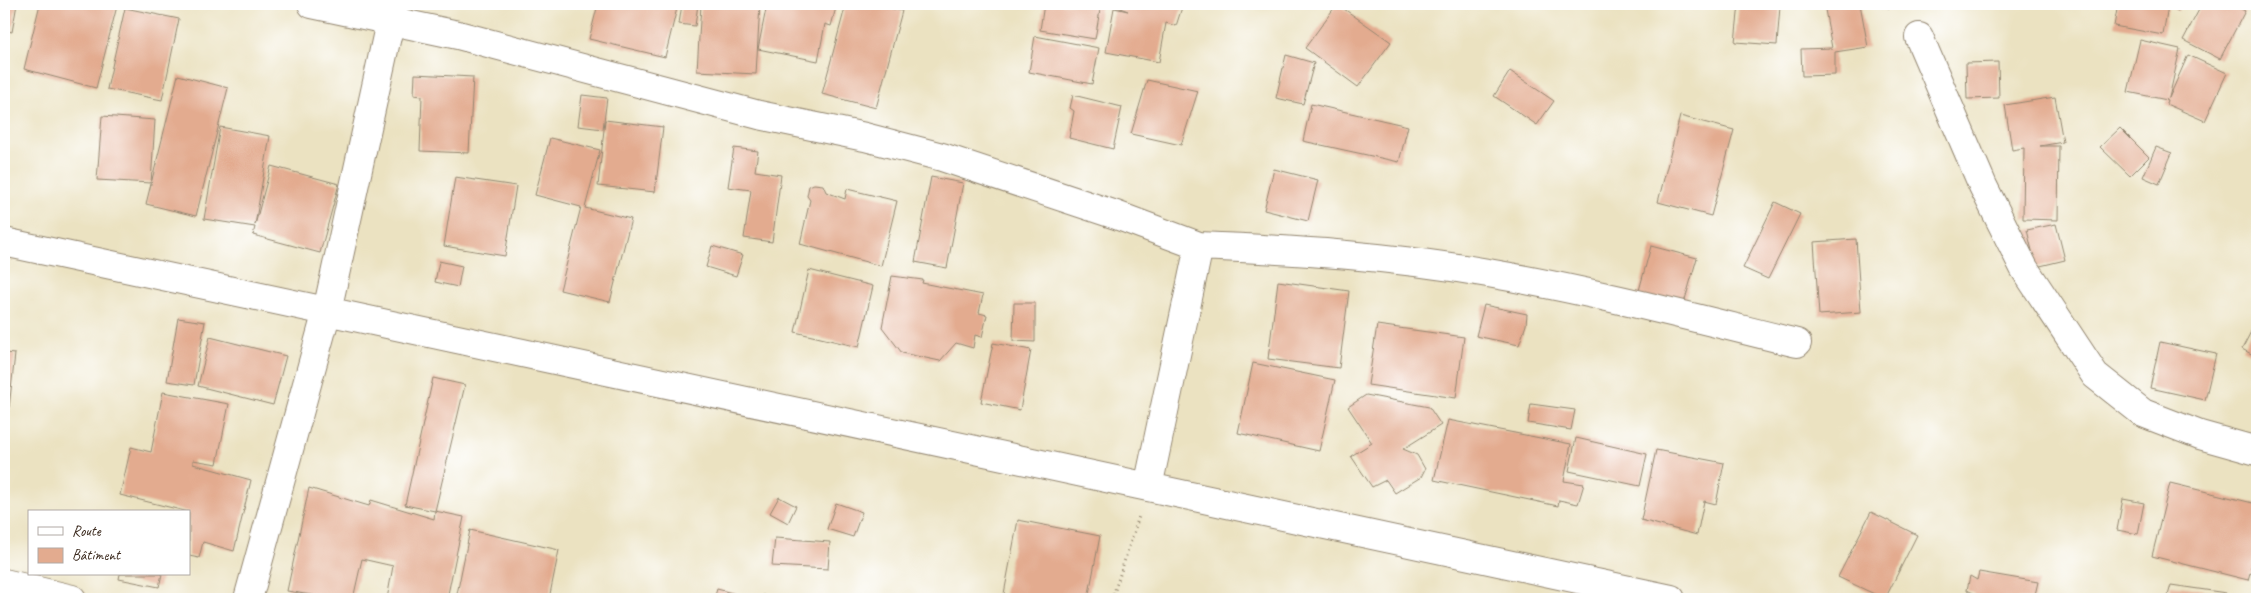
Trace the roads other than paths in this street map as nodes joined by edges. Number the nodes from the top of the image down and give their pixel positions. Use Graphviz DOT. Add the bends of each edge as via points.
graph roads {
  1 [pos="312,4"];
  2 [pos="392,12"];
  3 [pos="1919,37"];
  4 [pos="4,242"];
  5 [pos="1199,246"];
  6 [pos="327,311"];
  7 [pos="1797,343"];
  8 [pos="2257,450"];
  9 [pos="1148,487"];
  10 [pos="4,583"];
  11 [pos="72,599"];
  12 [pos="248,599"];
  13 [pos="1671,599"];
  1 -- 2 [label="street"];
  2 -- 5 [label="street" via="458,35 759,115 942,157"];
  2 -- 6 [label="street"];
  3 -- 8 [label="street" via="2024,268 2095,376 2143,414 2200,435"];
  4 -- 6 [label="street"];
  5 -- 7 [label="street" via="1293,249 1388,258 1487,273 1594,294"];
  5 -- 9 [label="street"];
  6 -- 9 [label="street"];
  6 -- 12 [label="street"];
  9 -- 13 [label="street"];
  10 -- 11 [label="street"];
}
